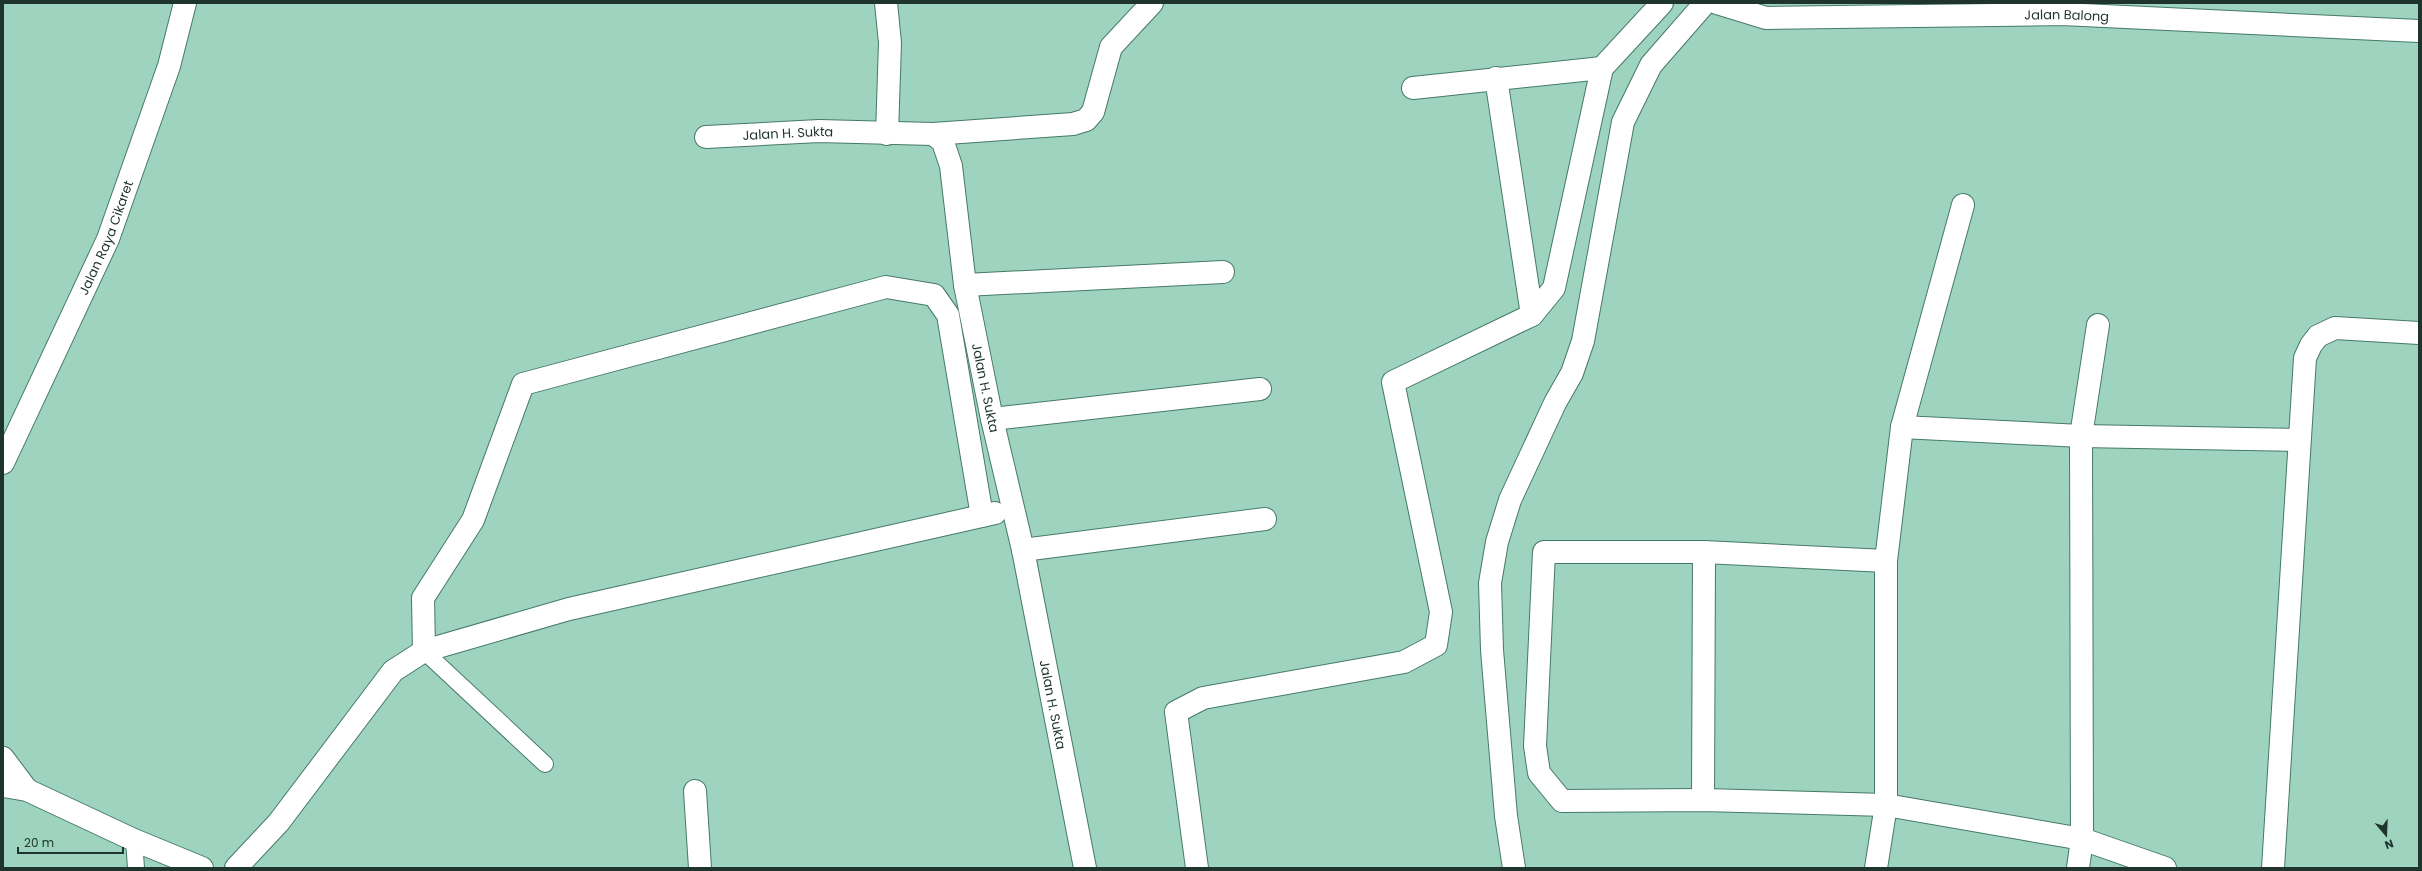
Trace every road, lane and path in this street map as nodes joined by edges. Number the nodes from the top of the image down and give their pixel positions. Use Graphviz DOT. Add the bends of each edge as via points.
graph roads {
  1 [pos="185,3"];
  2 [pos="886,3"];
  3 [pos="1152,3"];
  4 [pos="1662,3"];
  5 [pos="1705,3"];
  6 [pos="1717,3"];
  7 [pos="2419,31"];
  8 [pos="1602,68"];
  9 [pos="1496,78"];
  10 [pos="1413,88"];
  11 [pos="887,134"];
  12 [pos="933,134"];
  13 [pos="706,137"];
  14 [pos="1963,206"];
  15 [pos="1223,272"];
  16 [pos="965,285"];
  17 [pos="1532,315"];
  18 [pos="2098,325"];
  19 [pos="2419,333"];
  20 [pos="1260,389"];
  21 [pos="992,419"];
  22 [pos="1902,427"];
  23 [pos="2082,436"];
  24 [pos="2299,440"];
  25 [pos="3,463"];
  26 [pos="1013,510"];
  27 [pos="982,516"];
  28 [pos="1265,519"];
  29 [pos="1023,550"];
  30 [pos="1704,552"];
  31 [pos="1886,561"];
  32 [pos="424,651"];
  33 [pos="3,758"];
  34 [pos="545,764"];
  35 [pos="3,786"];
  36 [pos="27,790"];
  37 [pos="696,791"];
  38 [pos="1703,800"];
  39 [pos="1886,805"];
  40 [pos="2082,839"];
  41 [pos="134,840"];
  42 [pos="136,868"];
  43 [pos="202,868"];
  44 [pos="236,868"];
  45 [pos="700,868"];
  46 [pos="1085,868"];
  47 [pos="1198,868"];
  48 [pos="1514,868"];
  49 [pos="1876,868"];
  50 [pos="2078,868"];
  51 [pos="2165,868"];
  52 [pos="2273,868"];
  1 -- 25 [label="street, Jalan Raya Cikaret" via="169,66 108,239"];
  2 -- 11 [label="street" via="890,43"];
  3 -- 12 [label="street" via="1111,47 1093,112 1086,120 1073,124"];
  4 -- 8 [label="street"];
  5 -- 48 [label="street" via="1651,66 1624,122 1583,341 1572,373 1555,403 1510,500 1497,542 1490,583 1492,650 1506,816"];
  6 -- 7 [label="street, Jalan Balong" via="1766,18 2062,14"];
  8 -- 9 [label="street"];
  8 -- 17 [label="street" via="1554,288"];
  9 -- 10 [label="street"];
  9 -- 17 [label="street"];
  11 -- 12 [label="street, Jalan H. Sukta"];
  11 -- 13 [label="street, Jalan H. Sukta" via="819,131"];
  12 -- 16 [label="street, Jalan H. Sukta" via="943,142 951,166"];
  14 -- 22 [label="street"];
  15 -- 16 [label="street"];
  16 -- 21 [label="street, Jalan H. Sukta"];
  17 -- 47 [label="street" via="1393,382 1441,612 1436,645 1404,662 1203,698 1176,712"];
  18 -- 23 [label="street"];
  19 -- 24 [label="street" via="2335,328 2318,336 2305,358"];
  20 -- 21 [label="street"];
  21 -- 26 [label="street, Jalan H. Sukta"];
  22 -- 23 [label="street"];
  22 -- 31 [label="street"];
  23 -- 24 [label="street"];
  23 -- 40 [label="street"];
  24 -- 52 [label="street"];
  26 -- 27 [label="street"];
  26 -- 29 [label="street, Jalan H. Sukta"];
  27 -- 32 [label="street" via="569,609"];
  27 -- 32 [label="street" via="948,315 934,295 886,287 523,384 473,520 423,598"];
  28 -- 29 [label="street"];
  29 -- 46 [label="street, Jalan H. Sukta"];
  30 -- 31 [label="street"];
  30 -- 38 [label="street"];
  30 -- 38 [label="street" via="1544,552 1536,746 1539,773 1562,801"];
  31 -- 39 [label="street"];
  32 -- 34 [label="lane"];
  32 -- 44 [label="street" via="393,671 279,822"];
  33 -- 36 [label="street"];
  35 -- 36 [label="street"];
  36 -- 41 [label="street"];
  37 -- 45 [label="street"];
  38 -- 39 [label="street"];
  39 -- 40 [label="street"];
  39 -- 49 [label="street"];
  40 -- 50 [label="street"];
  40 -- 51 [label="street"];
  41 -- 42 [label="lane"];
  41 -- 43 [label="street"];
}
